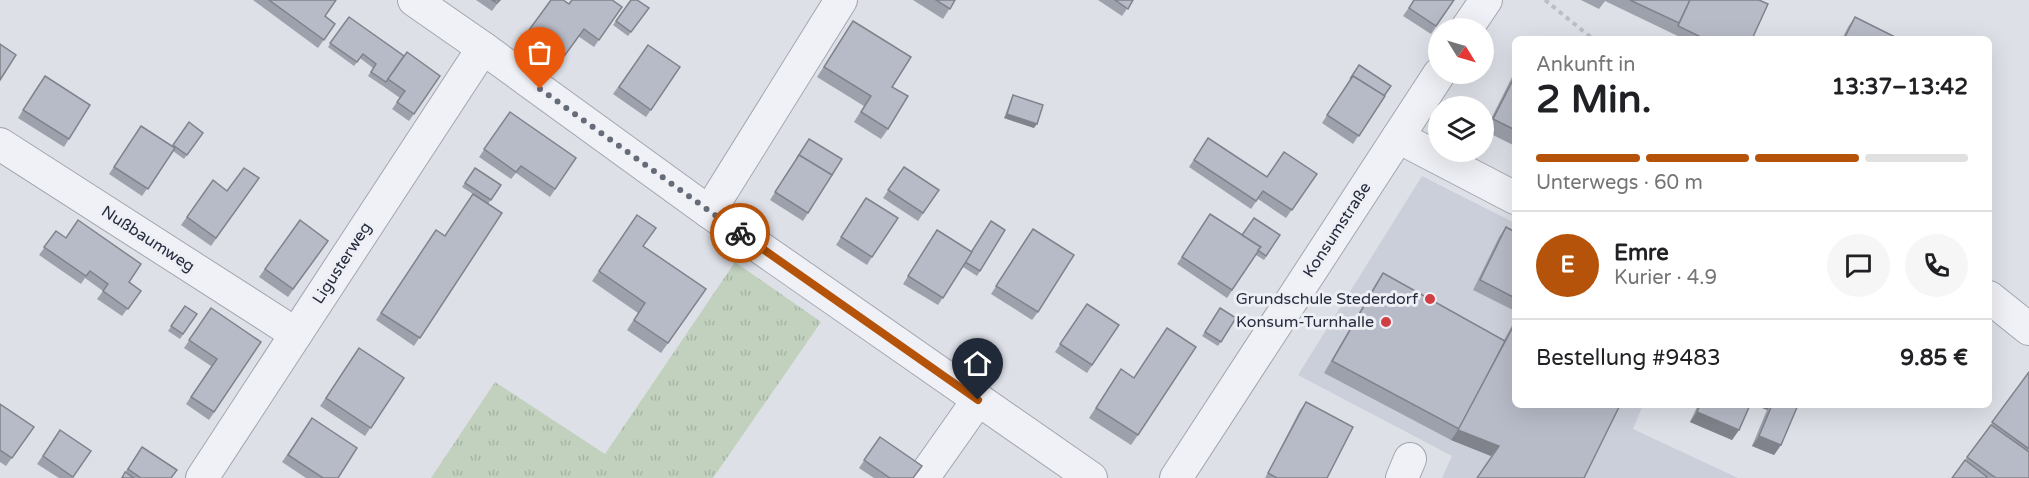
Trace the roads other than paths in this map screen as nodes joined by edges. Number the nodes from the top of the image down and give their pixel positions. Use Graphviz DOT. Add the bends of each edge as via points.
graph roads {
  1 [pos="414,0"];
  2 [pos="841,0"];
  3 [pos="1486,0"];
  4 [pos="1474,18"];
  5 [pos="483,48"];
  6 [pos="1432,84"];
  7 [pos="1398,137"];
  8 [pos="0,144"];
  9 [pos="1512,196"];
  10 [pos="709,212"];
  11 [pos="1992,299"];
  12 [pos="2029,329"];
  13 [pos="296,334"];
  14 [pos="978,400"];
  15 [pos="202,478"];
  16 [pos="923,478"];
  17 [pos="1091,478"];
  18 [pos="1176,478"];
  1 -- 5 [label="street"];
  2 -- 10 [label="street"];
  3 -- 4 [label="street"];
  5 -- 10 [label="street"];
  5 -- 13 [label="street, Ligusterweg"];
  6 -- 7 [label="street, Konsumstraße"];
  7 -- 9 [label="street"];
  7 -- 18 [label="street, Konsumstraße"];
  8 -- 13 [label="street, Nußbaumweg"];
  10 -- 14 [label="street"];
  11 -- 12 [label="street"];
  13 -- 15 [label="street, Ligusterweg"];
  14 -- 16 [label="street"];
  14 -- 17 [label="street"];
}
